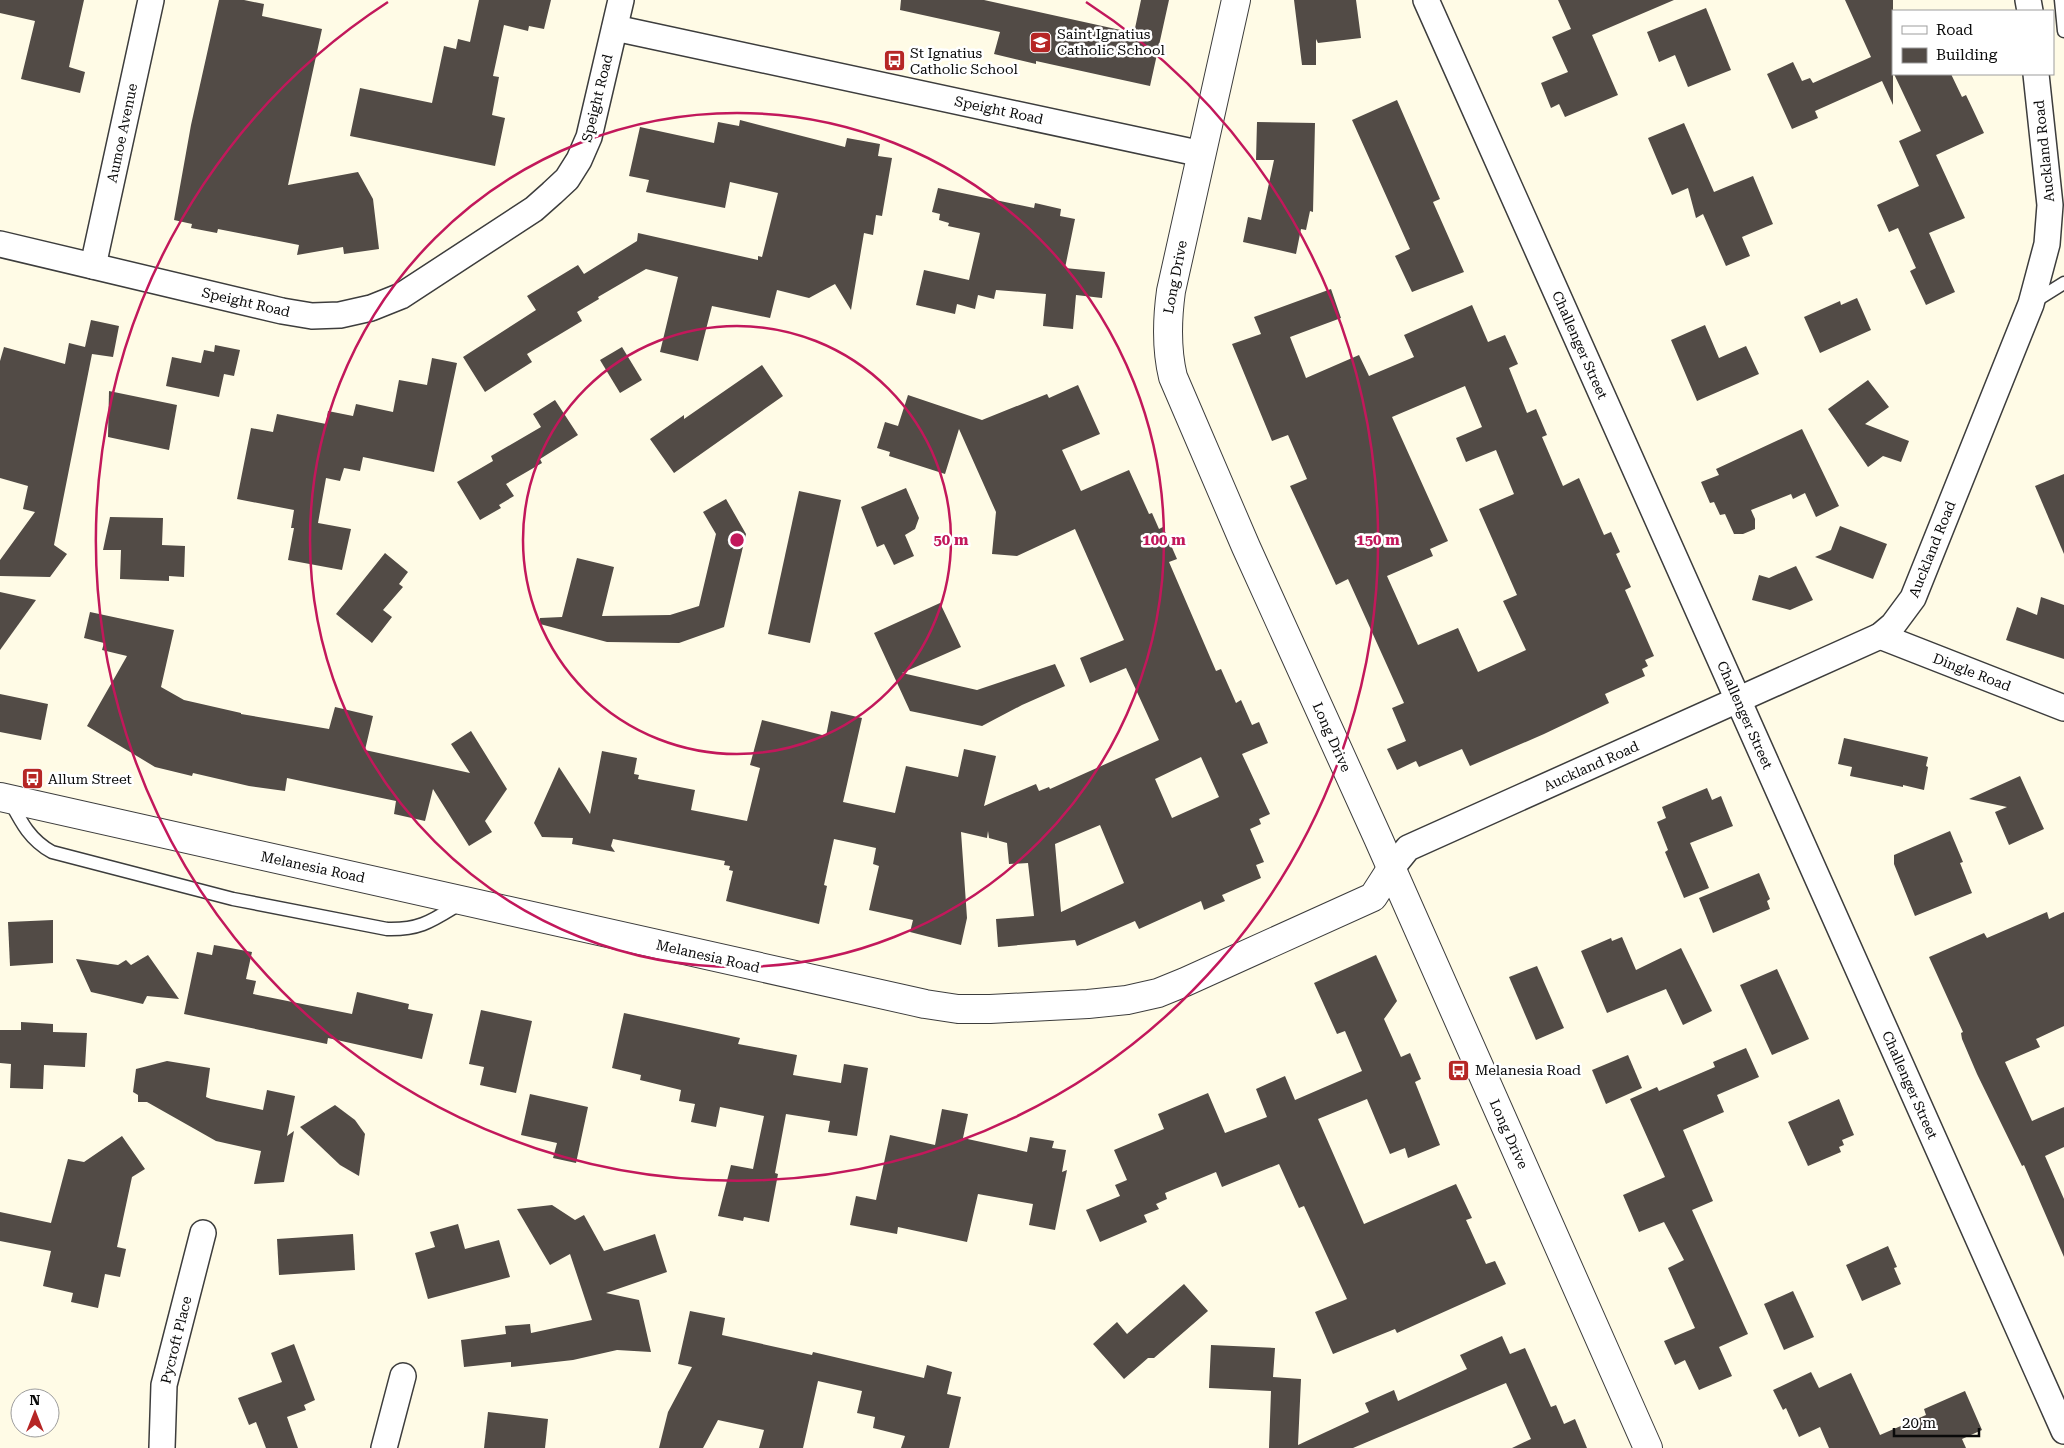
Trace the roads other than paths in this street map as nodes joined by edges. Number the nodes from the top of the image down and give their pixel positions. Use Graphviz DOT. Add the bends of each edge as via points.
graph roads {
  1 [pos="152,0"];
  2 [pos="621,0"];
  3 [pos="1236,0"];
  4 [pos="1426,0"];
  5 [pos="2061,0"];
  6 [pos="614,28"];
  7 [pos="2064,31"];
  8 [pos="2036,75"];
  9 [pos="1202,154"];
  10 [pos="0,244"];
  11 [pos="93,266"];
  12 [pos="2064,283"];
  13 [pos="2031,304"];
  14 [pos="1880,636"];
  15 [pos="1738,700"];
  16 [pos="2064,708"];
  17 [pos="5,799"];
  18 [pos="1391,869"];
  19 [pos="465,900"];
  20 [pos="203,1233"];
  21 [pos="403,1376"];
  22 [pos="2064,1431"];
  23 [pos="162,1448"];
  24 [pos="384,1448"];
  25 [pos="1648,1448"];
  1 -- 11 [label="street, Aumoe Avenue"];
  2 -- 6 [label="street"];
  3 -- 9 [label="street, Long Drive"];
  4 -- 15 [label="street, Challenger Street"];
  5 -- 7 [label="lane"];
  6 -- 9 [label="street, Speight Road"];
  6 -- 11 [label="street, Speight Road" via="589,137 567,179 534,209 401,296 371,308 340,315 312,316 282,312"];
  8 -- 13 [label="street, Auckland Road" via="2050,205 2047,244"];
  9 -- 18 [label="street, Long Drive" via="1171,291 1167,319 1171,369 1246,547"];
  10 -- 11 [label="street, Speight Road"];
  12 -- 13 [label="lane"];
  13 -- 14 [label="street, Auckland Road" via="1913,598 1893,625"];
  14 -- 15 [label="street, Auckland Road"];
  14 -- 16 [label="street, Dingle Road"];
  15 -- 18 [label="street, Auckland Road" via="1408,848"];
  15 -- 22 [label="street, Challenger Street"];
  17 -- 19 [label="street, Melanesia Road"];
  17 -- 19 [label="lane" via="32,838 52,852 258,905 402,929 419,927"];
  18 -- 19 [label="street, Melanesia Road" via="1373,897 1158,992 1117,1001 990,1009 958,1009 885,997"];
  18 -- 25 [label="street, Long Drive"];
  20 -- 23 [label="street, Pycroft Place" via="164,1385"];
  21 -- 24 [label="street"];
}
